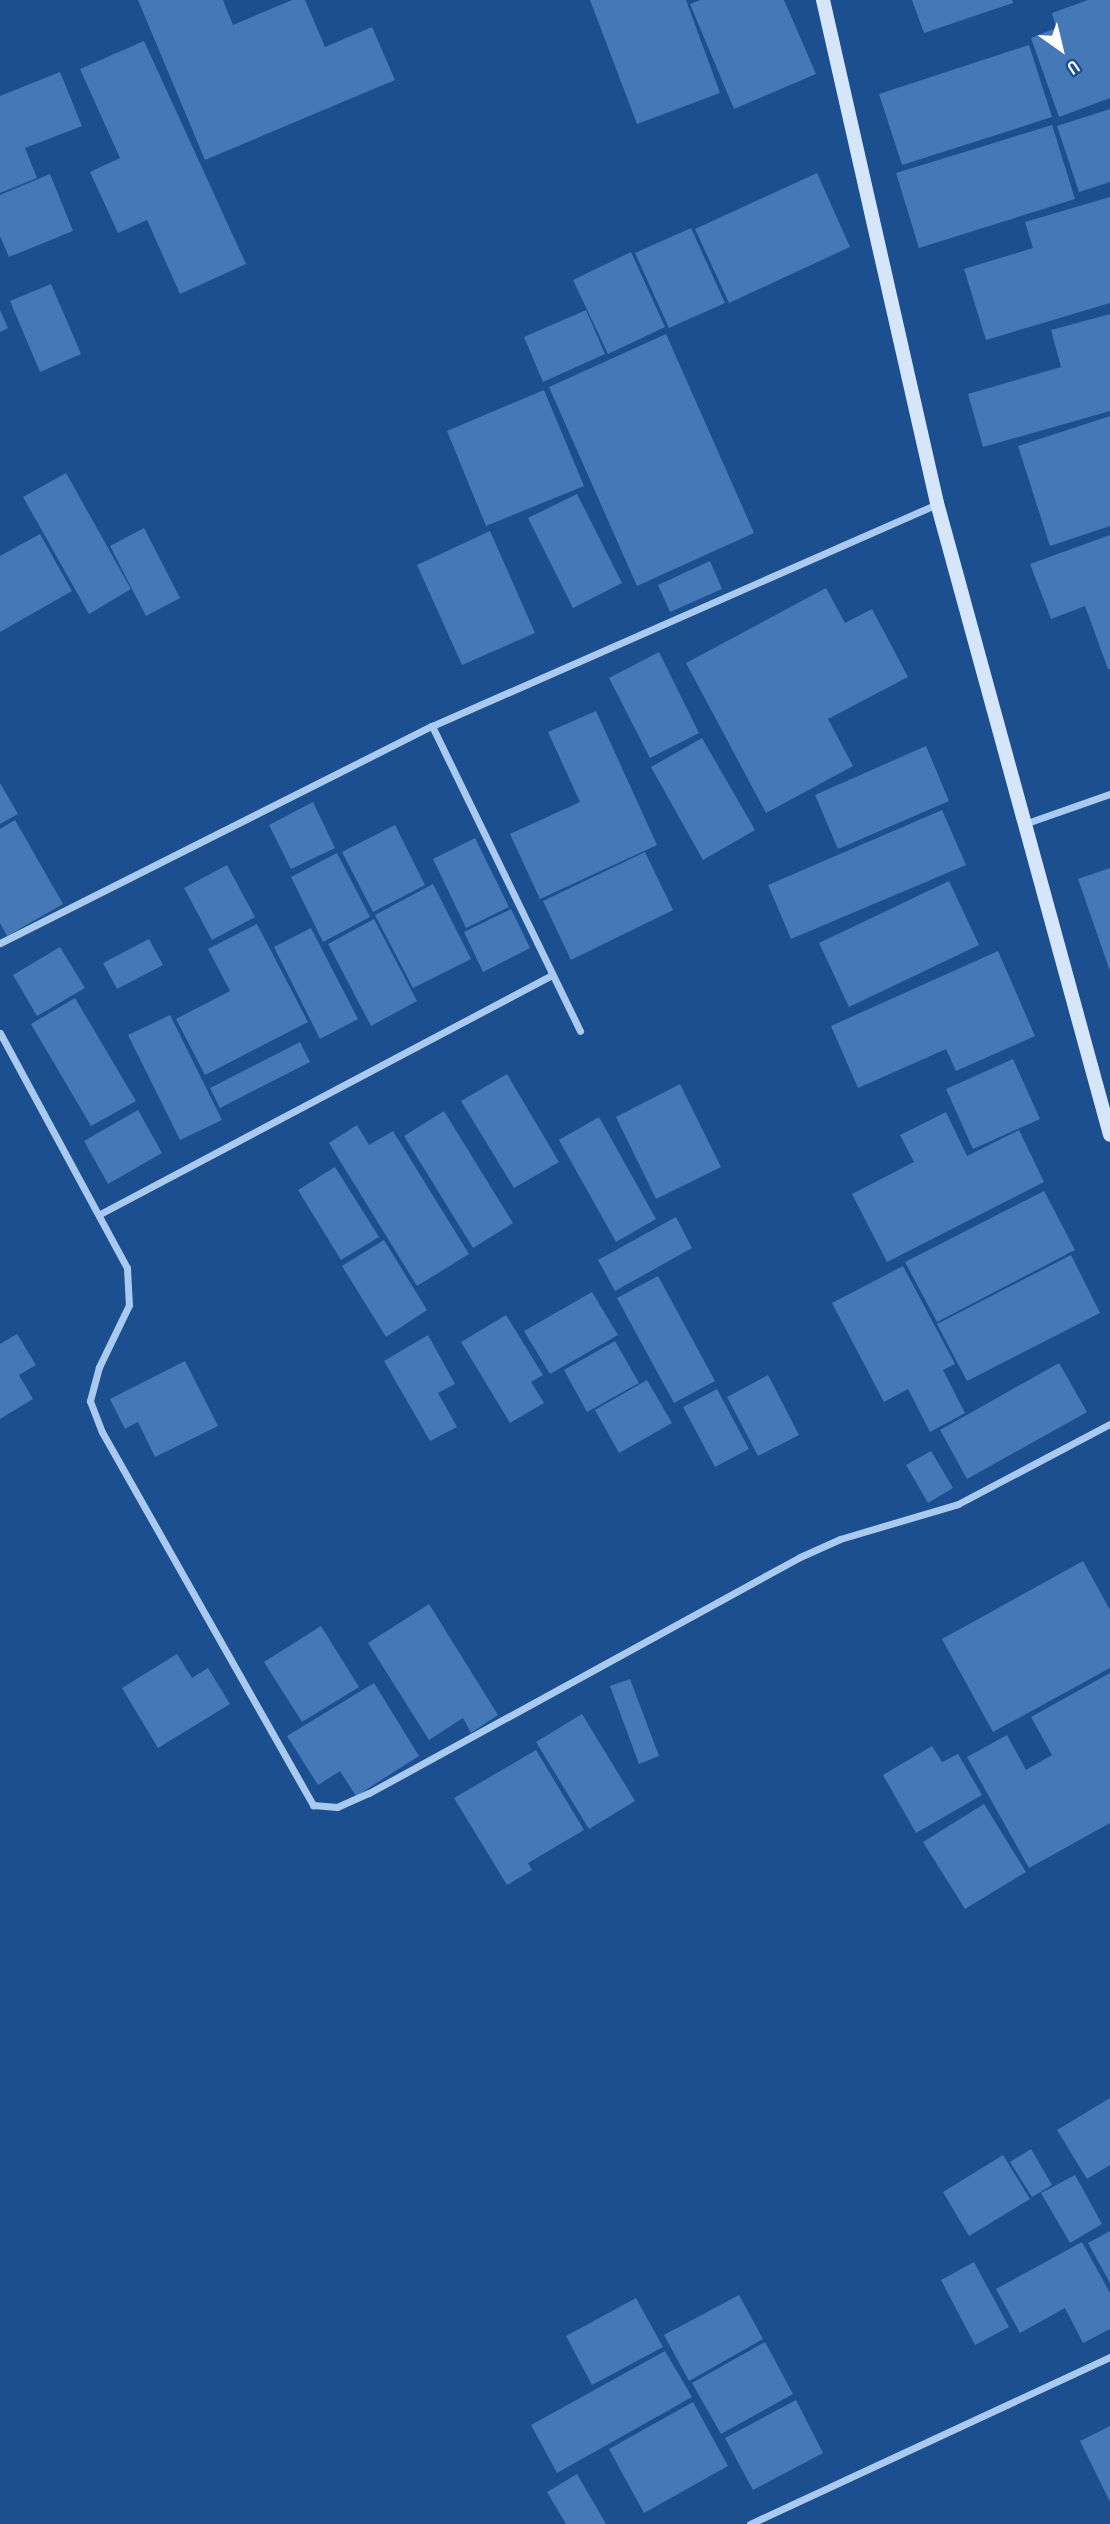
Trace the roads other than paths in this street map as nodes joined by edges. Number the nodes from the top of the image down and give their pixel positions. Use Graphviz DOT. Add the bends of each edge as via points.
graph roads {
  1 [pos="823,0"];
  2 [pos="937,503"];
  3 [pos="432,726"];
  4 [pos="1110,794"];
  5 [pos="1027,823"];
  6 [pos="0,943"];
  7 [pos="552,975"];
  8 [pos="580,1031"];
  9 [pos="0,1033"];
  10 [pos="1110,1135"];
  11 [pos="100,1214"];
  12 [pos="1110,1424"];
  13 [pos="1110,2357"];
  14 [pos="750,2524"];
  1 -- 2 [label="street"];
  2 -- 3 [label="street"];
  2 -- 5 [label="street"];
  3 -- 6 [label="street"];
  3 -- 7 [label="street"];
  4 -- 5 [label="street"];
  5 -- 10 [label="street"];
  7 -- 8 [label="street"];
  7 -- 11 [label="street"];
  9 -- 11 [label="street"];
  11 -- 12 [label="street" via="127,1268 129,1305 99,1367 90,1401 108,1444 313,1805 337,1807 369,1793 800,1557 853,1535 958,1504"];
  13 -- 14 [label="street"];
}
